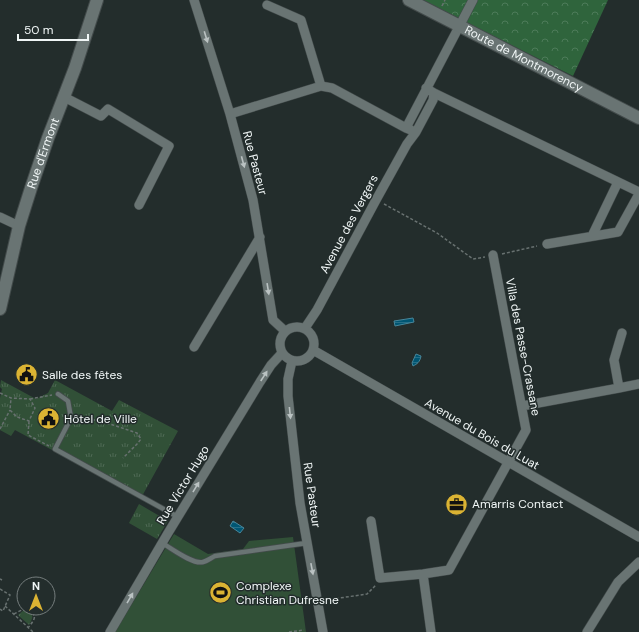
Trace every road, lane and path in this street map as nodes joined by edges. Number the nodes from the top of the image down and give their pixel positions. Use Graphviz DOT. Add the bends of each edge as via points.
graph roads {
  1 [pos="97,0"];
  2 [pos="194,0"];
  3 [pos="409,0"];
  4 [pos="473,0"];
  5 [pos="267,5"];
  6 [pos="459,26"];
  7 [pos="321,86"];
  8 [pos="430,90"];
  9 [pos="64,97"];
  10 [pos="230,114"];
  11 [pos="639,118"];
  12 [pos="406,128"];
  13 [pos="416,132"];
  14 [pos="618,182"];
  15 [pos="639,193"];
  16 [pos="376,200"];
  17 [pos="139,205"];
  18 [pos="0,217"];
  19 [pos="19,226"];
  20 [pos="592,236"];
  21 [pos="260,238"];
  22 [pos="547,244"];
  23 [pos="488,256"];
  24 [pos="0,309"];
  25 [pos="305,328"];
  26 [pos="285,331"];
  27 [pos="622,332"];
  28 [pos="194,347"];
  29 [pos="313,350"];
  30 [pos="282,354"];
  31 [pos="292,361"];
  32 [pos="639,384"];
  33 [pos="619,388"];
  34 [pos="0,393"];
  35 [pos="58,394"];
  36 [pos="11,398"];
  37 [pos="30,399"];
  38 [pos="522,406"];
  39 [pos="10,410"];
  40 [pos="71,418"];
  41 [pos="29,421"];
  42 [pos="0,429"];
  43 [pos="55,449"];
  44 [pos="123,458"];
  45 [pos="508,463"];
  46 [pos="178,517"];
  47 [pos="371,521"];
  48 [pos="639,537"];
  49 [pos="162,542"];
  50 [pos="307,543"];
  51 [pos="639,562"];
  52 [pos="423,574"];
  53 [pos="380,578"];
  54 [pos="0,589"];
  55 [pos="318,602"];
  56 [pos="5,606"];
  57 [pos="0,609"];
  58 [pos="14,614"];
  59 [pos="28,628"];
  60 [pos="304,630"];
  61 [pos="33,632"];
  62 [pos="110,632"];
  63 [pos="289,632"];
  64 [pos="323,632"];
  65 [pos="431,632"];
  66 [pos="586,632"];
  1 -- 9 [label="street, Rue d'Ermont"];
  2 -- 10 [label="street, Rue Pasteur, one-way"];
  3 -- 6 [label="street, Route de Montmorency"];
  4 -- 6 [label="street, Avenue des Vergers"];
  5 -- 7 [label="street" via="301,20"];
  6 -- 8 [label="street, Avenue des Vergers"];
  6 -- 11 [label="street, Route de Montmorency"];
  7 -- 10 [label="street"];
  7 -- 12 [label="street" via="332,88"];
  8 -- 12 [label="street, Avenue des Vergers"];
  8 -- 13 [label="street, Avenue des Vergers" via="433,100"];
  8 -- 14 [label="street"];
  9 -- 17 [label="street" via="101,116 108,109 169,146"];
  9 -- 19 [label="street, Rue d'Ermont"];
  10 -- 21 [label="street, Rue Pasteur, one-way" via="253,200"];
  12 -- 13 [label="street"];
  13 -- 16 [label="street, Avenue des Vergers"];
  14 -- 15 [label="street"];
  14 -- 20 [label="street"];
  15 -- 20 [label="street" via="618,232"];
  16 -- 23 [label="path" via="437,233 473,259"];
  16 -- 25 [label="street, Avenue des Vergers"];
  18 -- 19 [label="street"];
  19 -- 24 [label="street, Rue d'Ermont"];
  20 -- 22 [label="street"];
  21 -- 26 [label="street, Rue Pasteur, one-way" via="273,320"];
  21 -- 28 [label="street"];
  22 -- 23 [label="path"];
  23 -- 38 [label="street, Villa des Passe-Crassane"];
  25 -- 26 [label="street" via="295,327"];
  25 -- 29 [label="street" via="314,340"];
  26 -- 30 [label="street" via="279,344"];
  27 -- 33 [label="street" via="614,360"];
  29 -- 31 [label="street" via="302,361"];
  29 -- 45 [label="street, Avenue du Bois du Luat"];
  30 -- 31 [label="street"];
  46 -- 30 [label="street, Rue Victor Hugo, one-way" via="260,382"];
  31 -- 50 [label="street, Rue Pasteur, one-way" via="288,396"];
  32 -- 33 [label="street"];
  33 -- 38 [label="street"];
  34 -- 36 [label="path"];
  35 -- 37 [label="path"];
  35 -- 40 [label="lane" via="68,401"];
  36 -- 37 [label="path"];
  36 -- 39 [label="path"];
  37 -- 41 [label="path" via="35,408"];
  38 -- 45 [label="street, Villa des Passe-Crassane" via="526,430"];
  39 -- 41 [label="path" via="17,417"];
  39 -- 42 [label="path"];
  40 -- 43 [label="lane"];
  40 -- 44 [label="path" via="95,420 137,433 141,439"];
  41 -- 43 [label="path" via="28,435"];
  43 -- 46 [label="lane"];
  45 -- 48 [label="street, Avenue du Bois du Luat"];
  45 -- 52 [label="street, Villa des Passe-Crassane" via="449,570"];
  46 -- 49 [label="street, Rue Victor Hugo"];
  47 -- 53 [label="street"];
  49 -- 50 [label="lane" via="197,562 214,556"];
  62 -- 49 [label="street, Rue Victor Hugo, one-way"];
  50 -- 55 [label="street, Rue Pasteur, one-way"];
  51 -- 66 [label="street" via="618,582"];
  52 -- 53 [label="street"];
  52 -- 65 [label="street"];
  53 -- 55 [label="path" via="367,594"];
  54 -- 56 [label="path" via="10,595"];
  55 -- 64 [label="street, Rue Pasteur"];
  56 -- 57 [label="path" via="3,611"];
  56 -- 58 [label="path"];
  58 -- 59 [label="path"];
  58 -- 59 [label="path" via="26,609 31,611 34,620"];
  59 -- 61 [label="path"];
  60 -- 63 [label="path"];
}
